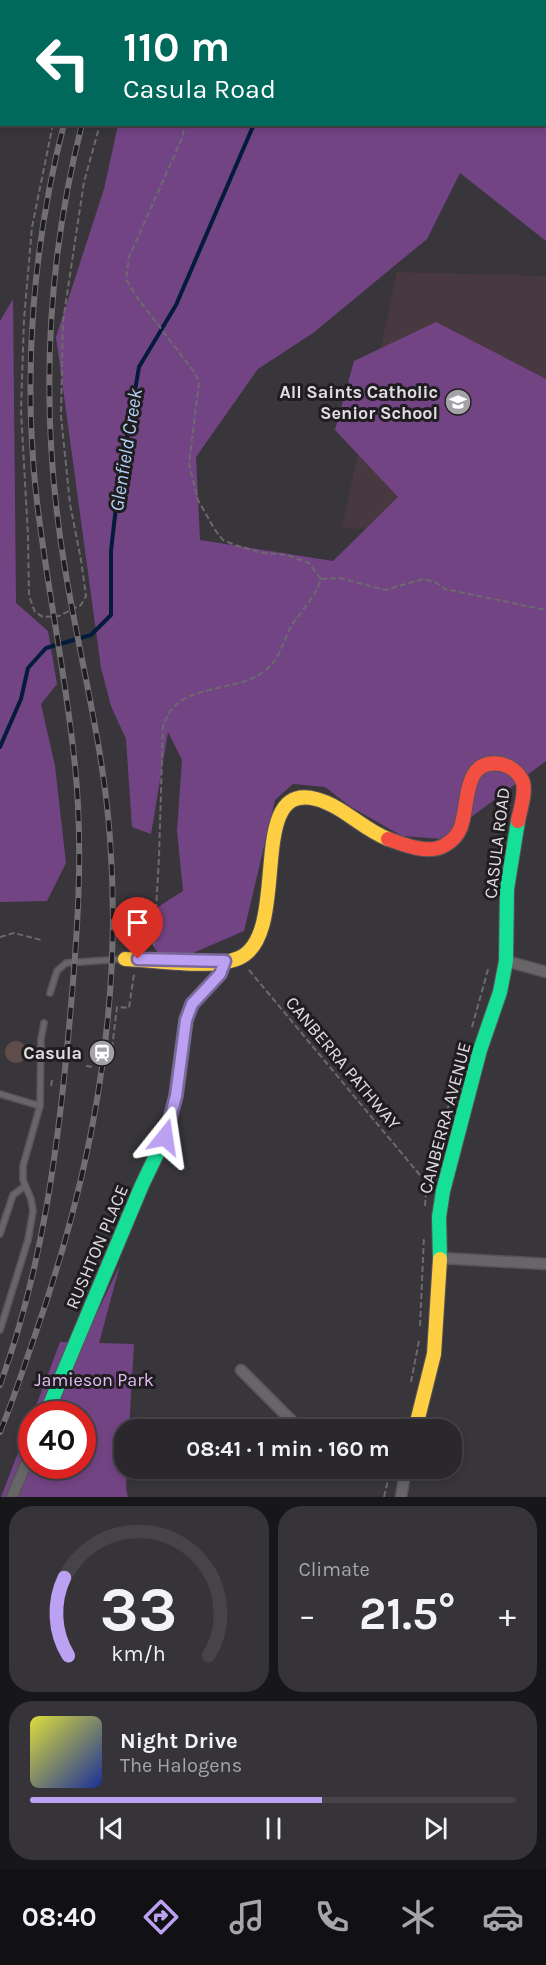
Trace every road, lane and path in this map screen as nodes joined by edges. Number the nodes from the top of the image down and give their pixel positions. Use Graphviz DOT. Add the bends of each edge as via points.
graph roads {
  1 [pos="53,126"];
  2 [pos="99,126"];
  3 [pos="184,126"];
  4 [pos="321,579"];
  5 [pos="546,610"];
  6 [pos="0,936"];
  7 [pos="41,940"];
  8 [pos="153,950"];
  9 [pos="242,957"];
  10 [pos="225,961"];
  11 [pos="506,961"];
  12 [pos="130,964"];
  13 [pos="546,972"];
  14 [pos="50,993"];
  15 [pos="44,1023"];
  16 [pos="112,1048"];
  17 [pos="86,1066"];
  18 [pos="93,1067"];
  19 [pos="52,1080"];
  20 [pos="51,1086"];
  21 [pos="0,1094"];
  22 [pos="40,1106"];
  23 [pos="428,1182"];
  24 [pos="25,1186"];
  25 [pos="0,1234"];
  26 [pos="424,1239"];
  27 [pos="440,1258"];
  28 [pos="546,1264"];
  29 [pos="420,1328"];
  30 [pos="0,1329"];
  31 [pos="420,1339"];
  32 [pos="241,1370"];
  33 [pos="411,1383"];
  34 [pos="51,1401"];
  35 [pos="404,1416"];
  36 [pos="290,1419"];
  37 [pos="401,1419"];
  38 [pos="418,1419"];
  39 [pos="20,1479"];
  40 [pos="388,1479"];
  41 [pos="404,1479"];
  42 [pos="12,1497"];
  43 [pos="384,1497"];
  44 [pos="401,1497"];
  1 -- 2 [label="path" via="32,227 21,410 28,596 35,612 43,617 59,616 74,609 86,596 70,504 61,416 63,321 84,182"];
  3 -- 4 [label="path" via="183,136 129,257 126,279 199,382 189,464 198,500 214,530 223,540 309,563"];
  4 -- 5 [label="path" via="340,578 385,590 423,579 445,589"];
  4 -- 8 [label="path" via="269,668 242,683 181,701 163,726"];
  6 -- 7 [label="path" via="14,933"];
  9 -- 10 [label="street"];
  9 -- 11 [label="street, CASULA ROAD" via="254,948 266,923 274,836 279,816 290,801 317,798 389,840 435,850 458,835 472,776 480,769 500,764 513,768 524,784 507,889"];
  9 -- 23 [label="path, CANBERRA PATHWAY" via="253,976"];
  10 -- 12 [label="street"];
  10 -- 34 [label="street, RUSHTON PLACE" via="220,974 192,1004 165,1137"];
  11 -- 13 [label="street"];
  11 -- 27 [label="street, CANBERRA AVENUE" via="442,1191"];
  12 -- 14 [label="lane" via="66,963 57,971"];
  12 -- 16 [label="path" via="129,1008 117,1007"];
  15 -- 22 [label="lane"];
  17 -- 18 [label="path"];
  19 -- 20 [label="path"];
  21 -- 22 [label="lane"];
  22 -- 24 [label="lane" via="23,1166"];
  24 -- 25 [label="lane" via="13,1195"];
  24 -- 30 [label="lane" via="33,1205 28,1240"];
  26 -- 29 [label="path"];
  27 -- 28 [label="street"];
  27 -- 38 [label="street, CANBERRA AVENUE" via="435,1354"];
  31 -- 33 [label="path"];
  32 -- 36 [label="street"];
  35 -- 37 [label="path"];
  39 -- 42 [label="street"];
  40 -- 43 [label="path"];
  41 -- 44 [label="street"];
}
